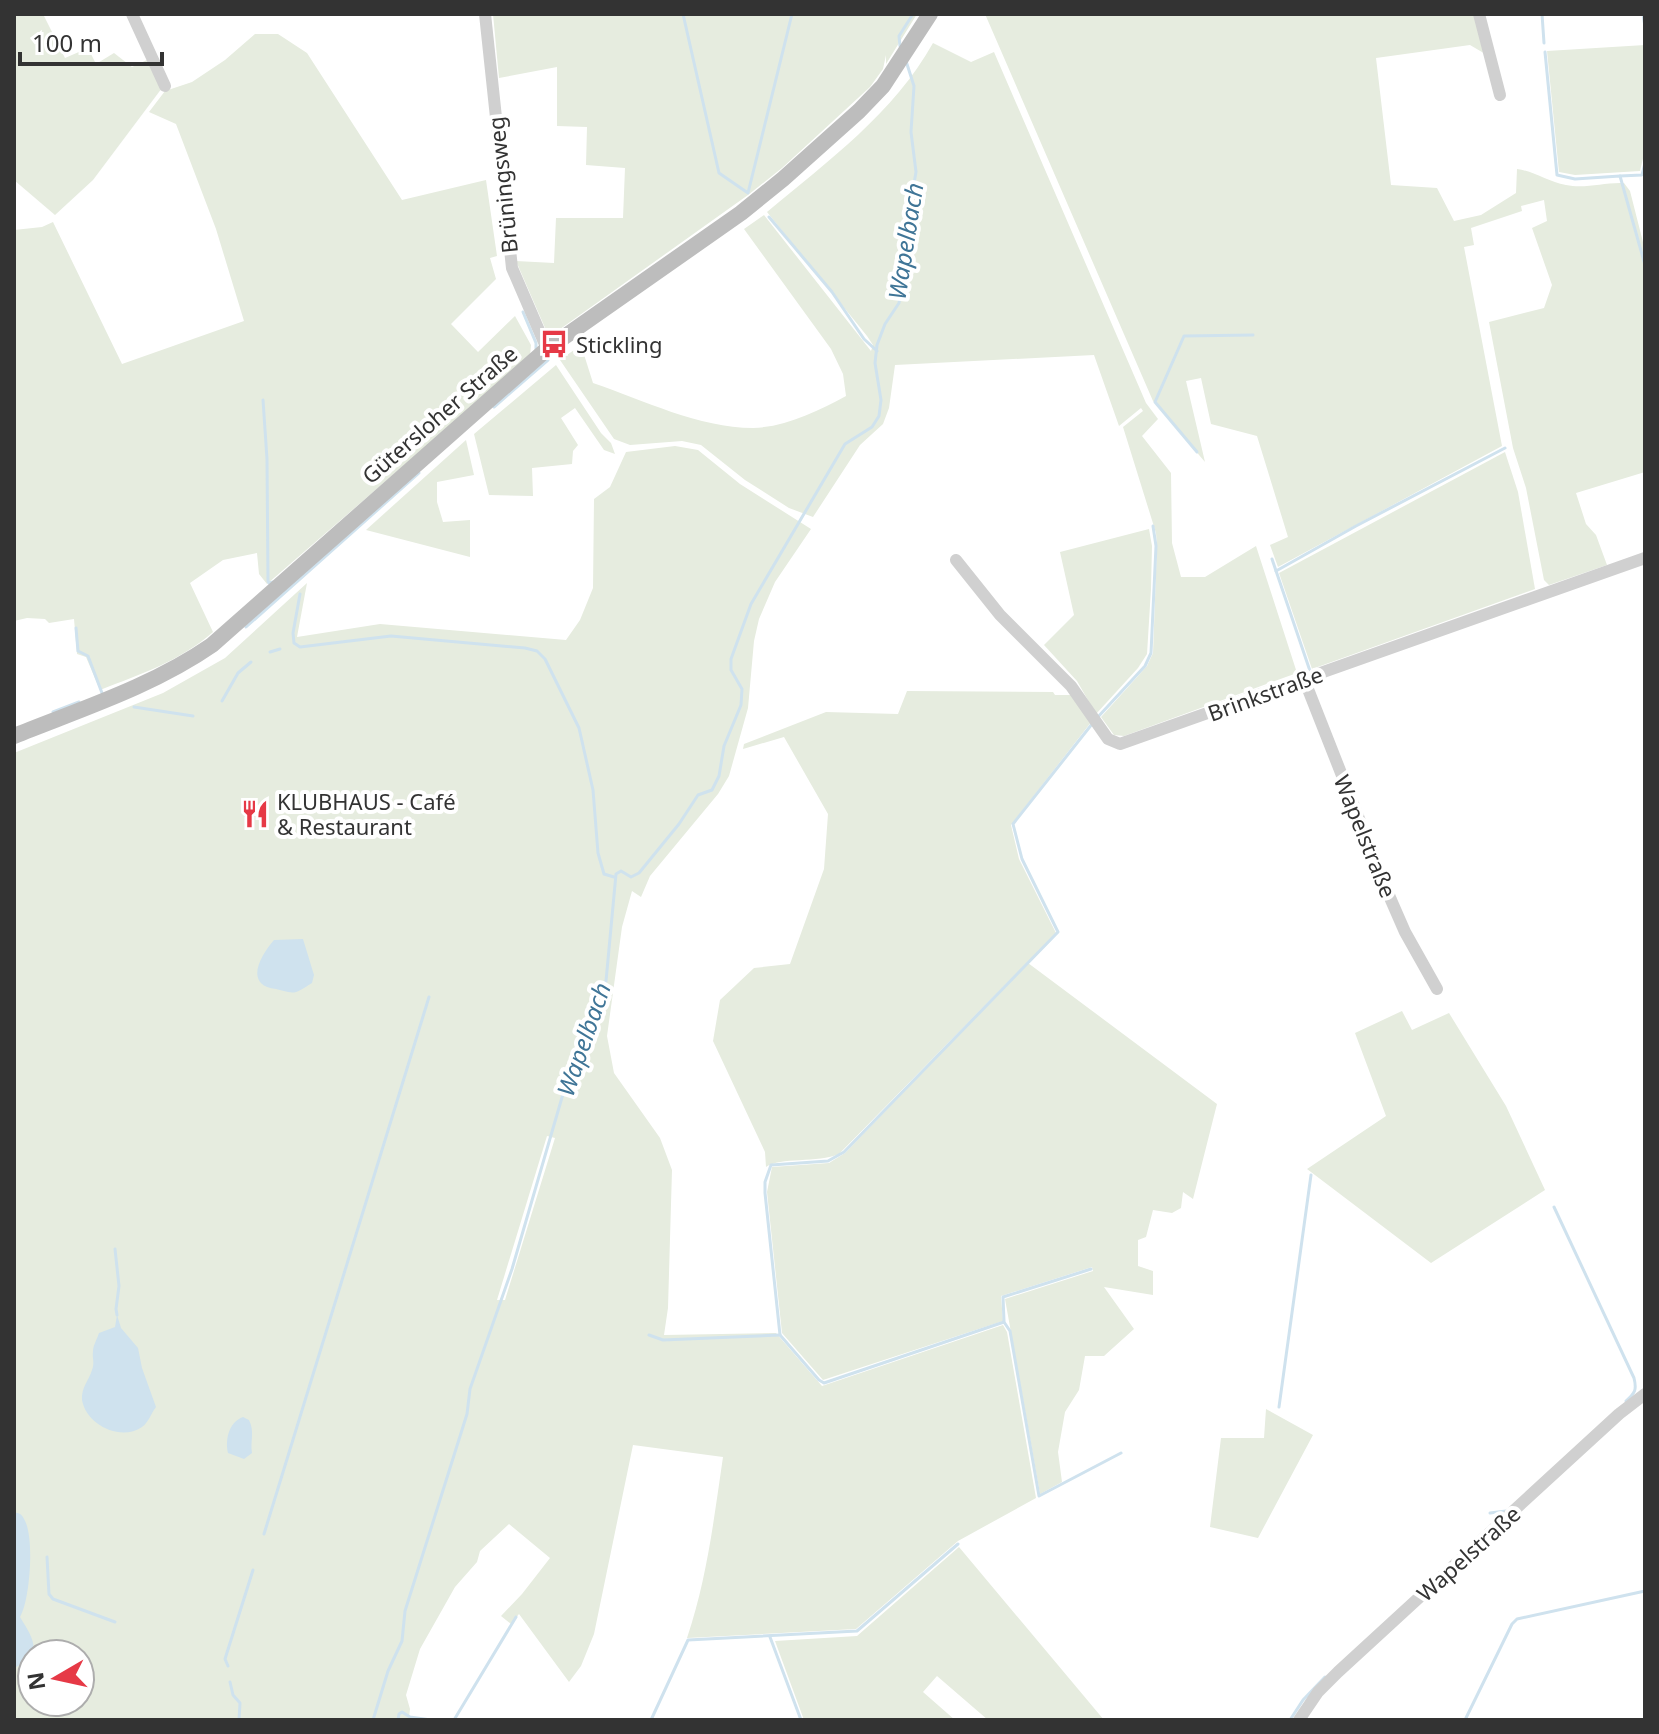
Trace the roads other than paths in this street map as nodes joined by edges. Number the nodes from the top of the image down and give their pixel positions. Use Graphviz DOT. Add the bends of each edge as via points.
graph roads {
  1 [pos="132,14"];
  2 [pos="485,14"];
  3 [pos="930,14"];
  4 [pos="1479,14"];
  5 [pos="165,86"];
  6 [pos="1500,95"];
  7 [pos="547,349"];
  8 [pos="1645,558"];
  9 [pos="956,560"];
  10 [pos="1304,679"];
  11 [pos="14,736"];
  12 [pos="1437,989"];
  13 [pos="1645,1394"];
  14 [pos="1299,1720"];
  1 -- 5 [label="street"];
  2 -- 7 [label="street, Brüningsweg" via="509,256"];
  3 -- 7 [label="main road, Gütersloher Straße" via="891,76 859,111 741,213"];
  4 -- 6 [label="street"];
  7 -- 11 [label="main road, Gütersloher Straße" via="212,645 154,678"];
  8 -- 10 [label="street, Brinkstraße"];
  9 -- 10 [label="street, Brinkstraße" via="1000,615 1071,686 1114,743"];
  10 -- 12 [label="street, Wapelstraße" via="1396,911"];
  13 -- 14 [label="street, Wapelstraße" via="1338,1672"];
}
